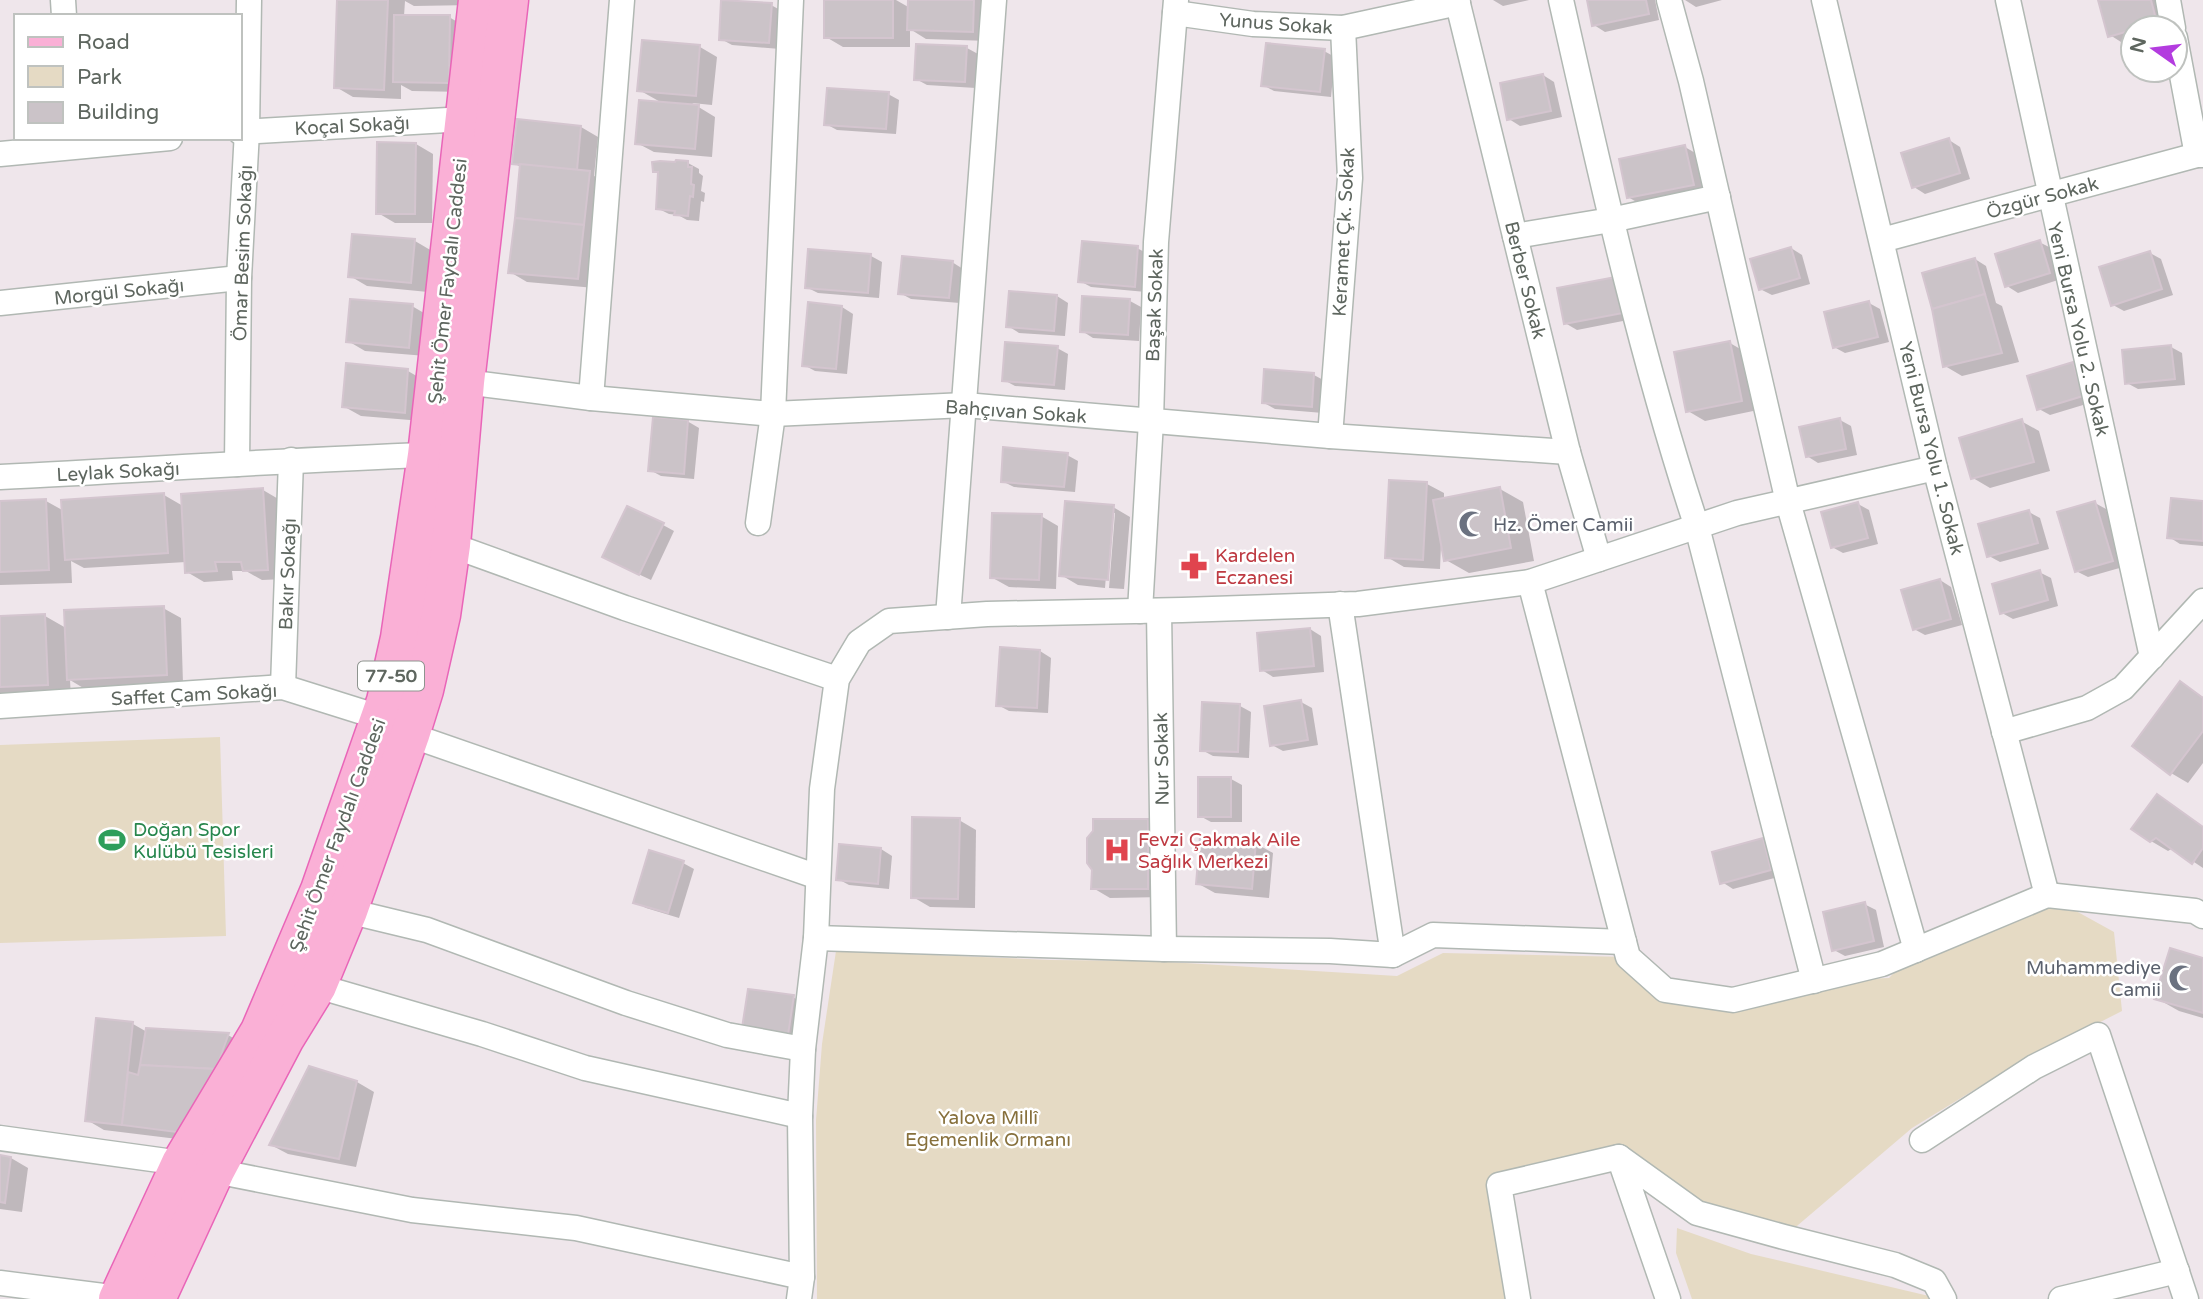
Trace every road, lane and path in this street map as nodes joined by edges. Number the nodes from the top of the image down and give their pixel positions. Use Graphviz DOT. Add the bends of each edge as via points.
graph roads {
  1 [pos="249,0"];
  2 [pos="478,0"];
  3 [pos="509,0"];
  4 [pos="622,0"];
  5 [pos="791,0"];
  6 [pos="994,0"];
  7 [pos="1562,0"];
  8 [pos="1670,0"];
  9 [pos="1824,0"];
  10 [pos="2008,0"];
  11 [pos="1458,1"];
  12 [pos="1175,6"];
  13 [pos="1343,28"];
  14 [pos="2185,84"];
  15 [pos="465,119"];
  16 [pos="243,131"];
  17 [pos="130,140"];
  18 [pos="70,143"];
  19 [pos="0,154"];
  20 [pos="2200,155"];
  21 [pos="2049,195"];
  22 [pos="1718,197"];
  23 [pos="1611,220"];
  24 [pos="1515,236"];
  25 [pos="1882,240"];
  26 [pos="239,278"];
  27 [pos="0,303"];
  28 [pos="466,382"];
  29 [pos="591,398"];
  30 [pos="965,405"];
  31 [pos="773,414"];
  32 [pos="1151,421"];
  33 [pos="1330,436"];
  34 [pos="1568,452"];
  35 [pos="428,455"];
  36 [pos="290,460"];
  37 [pos="237,464"];
  38 [pos="1935,468"];
  39 [pos="0,477"];
  40 [pos="1788,502"];
  41 [pos="758,523"];
  42 [pos="1697,527"];
  43 [pos="451,545"];
  44 [pos="1599,559"];
  45 [pos="1530,582"];
  46 [pos="2203,601"];
  47 [pos="1340,604"];
  48 [pos="1149,611"];
  49 [pos="948,617"];
  50 [pos="2152,657"];
  51 [pos="837,680"];
  52 [pos="283,687"];
  53 [pos="0,706"];
  54 [pos="394,731"];
  55 [pos="2004,732"];
  56 [pos="818,877"];
  57 [pos="2047,895"];
  58 [pos="2201,909"];
  59 [pos="348,911"];
  60 [pos="816,938"];
  61 [pos="1624,942"];
  62 [pos="1164,949"];
  63 [pos="1916,950"];
  64 [pos="1392,955"];
  65 [pos="1814,981"];
  66 [pos="317,986"];
  67 [pos="803,1049"];
  68 [pos="800,1116"];
  69 [pos="0,1138"];
  70 [pos="1922,1140"];
  71 [pos="1619,1157"];
  72 [pos="198,1167"];
  73 [pos="2176,1271"];
  74 [pos="0,1283"];
  75 [pos="801,1288"];
  76 [pos="119,1298"];
  77 [pos="156,1299"];
  78 [pos="1518,1299"];
  79 [pos="1668,1299"];
  80 [pos="1944,1299"];
  81 [pos="2061,1299"];
  82 [pos="2186,1299"];
  1 -- 16 [label="street, Ömar Besim Sokağı"];
  2 -- 15 [label="main road, Şehit Ömer Faydalı Caddesi / 77-50"];
  3 -- 28 [label="main road, Şehit Ömer Faydalı Caddesi / 77-50"];
  4 -- 29 [label="street"];
  5 -- 31 [label="street"];
  6 -- 30 [label="street"];
  7 -- 23 [label="street"];
  8 -- 22 [label="street"];
  9 -- 25 [label="street, Yeni Bursa Yolu 1. Sokak"];
  10 -- 21 [label="street, Yeni Bursa Yolu 2. Sokak"];
  11 -- 13 [label="street, Yunus Sokak"];
  11 -- 24 [label="street, Berber Sokak"];
  12 -- 13 [label="street, Yunus Sokak" via="1253,24"];
  12 -- 32 [label="street, Başak Sokak" via="1156,242"];
  13 -- 33 [label="street, Keramet Çk. Sokak" via="1350,178"];
  14 -- 20 [label="street"];
  15 -- 16 [label="street, Koçal Sokağı"];
  15 -- 35 [label="main road, Şehit Ömer Faydalı Caddesi / 77-50"];
  16 -- 26 [label="street, Ömar Besim Sokağı"];
  17 -- 18 [label="street"];
  18 -- 19 [label="street"];
  20 -- 21 [label="street, Özgür Sokak"];
  21 -- 25 [label="street, Özgür Sokak"];
  21 -- 50 [label="street, Yeni Bursa Yolu 2. Sokak"];
  22 -- 23 [label="street"];
  22 -- 40 [label="street"];
  23 -- 24 [label="street"];
  23 -- 42 [label="street"];
  24 -- 34 [label="street, Berber Sokak"];
  25 -- 38 [label="street, Yeni Bursa Yolu 1. Sokak"];
  26 -- 27 [label="street, Morgül Sokağı"];
  26 -- 37 [label="street, Ömar Besim Sokağı"];
  28 -- 29 [label="street, Bahçıvan Sokak"];
  28 -- 43 [label="main road, Şehit Ömer Faydalı Caddesi / 77-50"];
  29 -- 31 [label="street, Bahçıvan Sokak"];
  30 -- 31 [label="street, Bahçıvan Sokak"];
  30 -- 32 [label="street, Bahçıvan Sokak"];
  30 -- 49 [label="street"];
  31 -- 41 [label="street"];
  32 -- 33 [label="street, Bahçıvan Sokak"];
  32 -- 48 [label="street, Başak Sokak"];
  33 -- 34 [label="street, Bahçıvan Sokak"];
  34 -- 44 [label="street, Berber Sokak"];
  35 -- 36 [label="street, Leylak Sokağı"];
  35 -- 54 [label="main road, Şehit Ömer Faydalı Caddesi / 77-50" via="400,638"];
  36 -- 37 [label="street, Leylak Sokağı"];
  36 -- 52 [label="street, Bakır Sokağı"];
  37 -- 39 [label="street, Leylak Sokağı"];
  38 -- 40 [label="street"];
  38 -- 55 [label="street, Yeni Bursa Yolu 1. Sokak"];
  40 -- 42 [label="street"];
  40 -- 63 [label="street"];
  42 -- 44 [label="street"];
  42 -- 65 [label="street"];
  43 -- 51 [label="street"];
  43 -- 54 [label="main road, Şehit Ömer Faydalı Caddesi / 77-50" via="424,690"];
  44 -- 45 [label="street"];
  45 -- 47 [label="street"];
  45 -- 61 [label="street"];
  46 -- 50 [label="street"];
  47 -- 48 [label="street"];
  47 -- 64 [label="street"];
  48 -- 49 [label="street"];
  48 -- 62 [label="street, Nur Sokak"];
  49 -- 51 [label="street" via="889,621 859,642"];
  50 -- 55 [label="street" via="2123,688 2087,708"];
  51 -- 56 [label="street" via="822,789"];
  52 -- 53 [label="street, Saffet Çam Sokağı"];
  52 -- 54 [label="street, Saffet Çam Sokağı" via="369,714"];
  54 -- 56 [label="street, Saffet Çam Sokağı"];
  54 -- 59 [label="main road, Şehit Ömer Faydalı Caddesi / 77-50"];
  54 -- 72 [label="main road, Şehit Ömer Faydalı Caddesi / 77-50"];
  55 -- 57 [label="street, Yeni Bursa Yolu 1. Sokak"];
  56 -- 60 [label="street"];
  57 -- 58 [label="street"];
  57 -- 63 [label="street"];
  59 -- 66 [label="main road, Şehit Ömer Faydalı Caddesi / 77-50"];
  59 -- 67 [label="street" via="427,930 727,1035"];
  60 -- 62 [label="street"];
  60 -- 67 [label="street"];
  61 -- 64 [label="street" via="1433,935"];
  61 -- 65 [label="street" via="1628,957 1665,990 1733,1000"];
  62 -- 64 [label="street"];
  63 -- 65 [label="street" via="1882,964"];
  66 -- 68 [label="street" via="584,1068"];
  66 -- 72 [label="main road, Şehit Ömer Faydalı Caddesi / 77-50"];
  67 -- 68 [label="street"];
  68 -- 75 [label="street"];
  69 -- 72 [label="street"];
  70 -- 73 [label="street" via="2035,1067 2098,1035"];
  71 -- 78 [label="street" via="1499,1185"];
  71 -- 79 [label="street"];
  71 -- 80 [label="street" via="1697,1213 1895,1265 1934,1281"];
  72 -- 75 [label="street" via="412,1210 576,1228"];
  72 -- 76 [label="main road, Şehit Ömer Faydalı Caddesi / 77-50"];
  72 -- 77 [label="main road, Şehit Ömer Faydalı Caddesi / 77-50"];
  73 -- 81 [label="street"];
  73 -- 82 [label="street"];
  74 -- 76 [label="street"];
}
